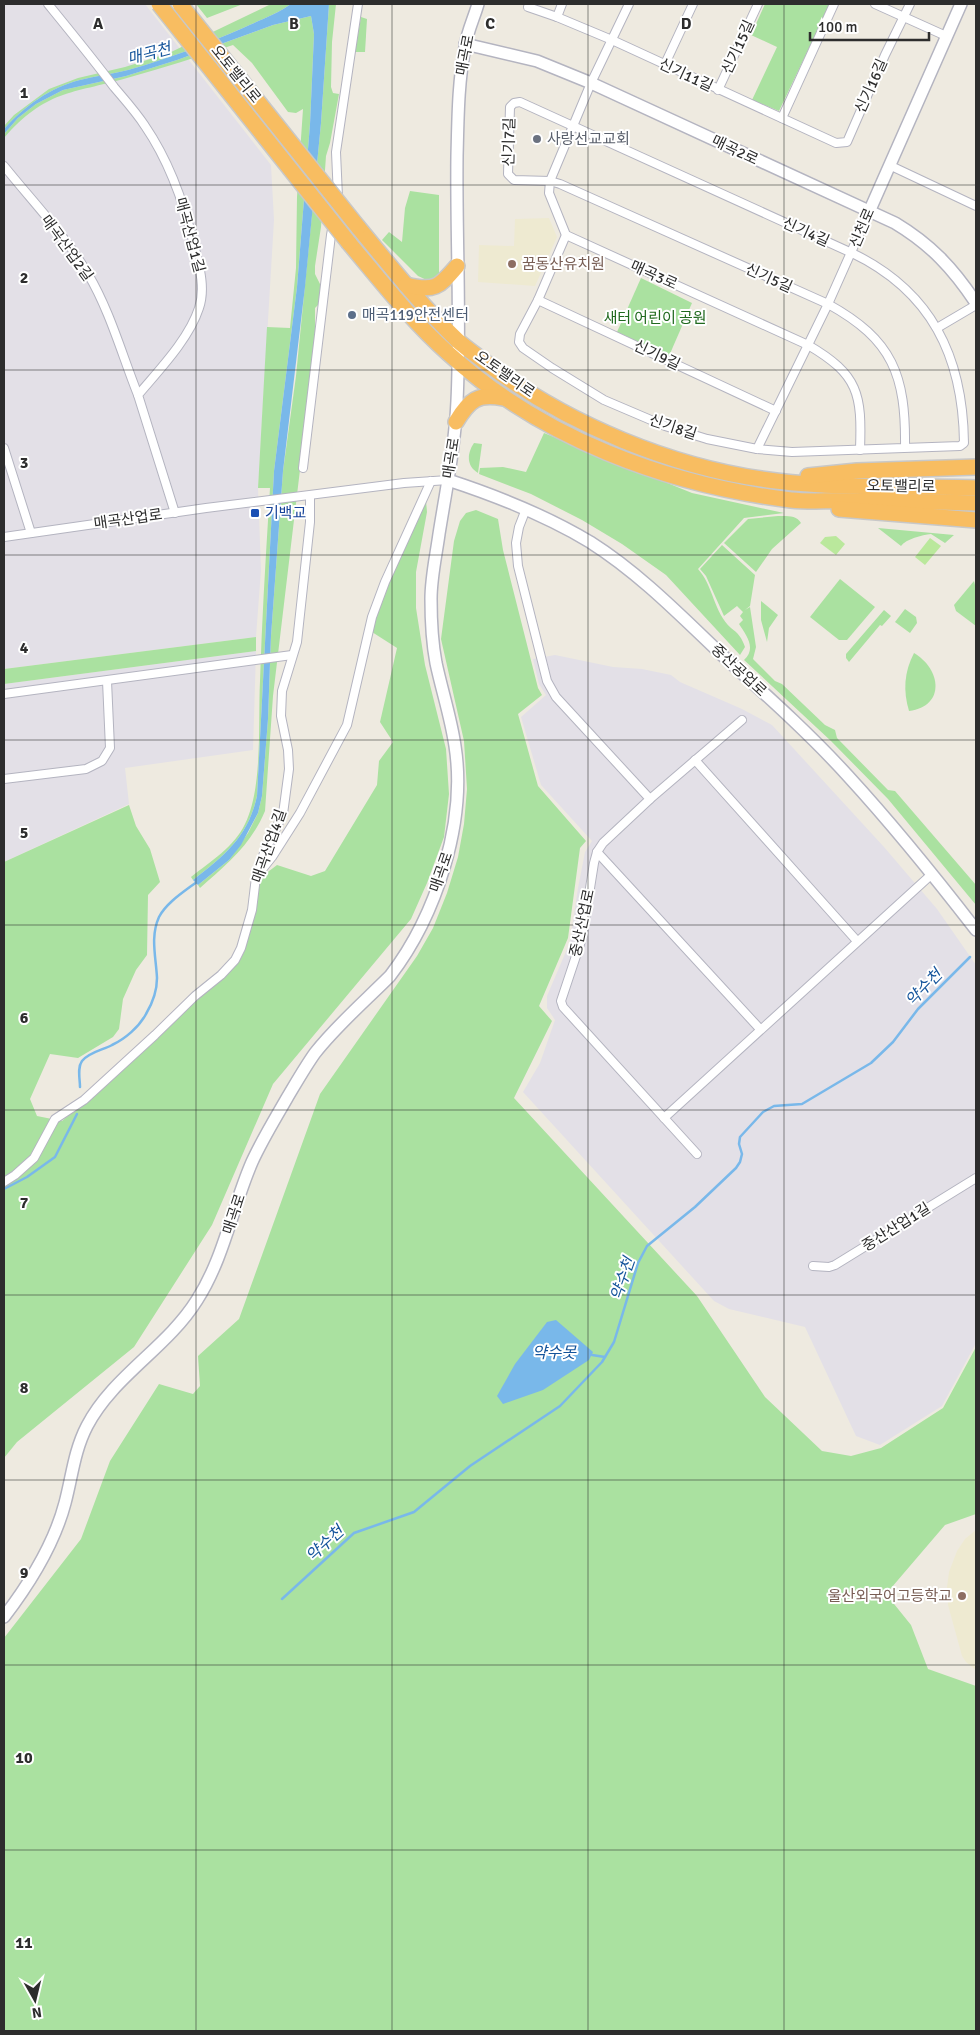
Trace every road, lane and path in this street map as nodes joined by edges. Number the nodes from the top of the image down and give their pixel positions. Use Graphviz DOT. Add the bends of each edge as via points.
graph roads {
  1 [pos="48,4"];
  2 [pos="159,4"];
  3 [pos="180,4"];
  4 [pos="358,4"];
  5 [pos="478,4"];
  6 [pos="529,4"];
  7 [pos="562,4"];
  8 [pos="628,4"];
  9 [pos="693,4"];
  10 [pos="758,4"];
  11 [pos="834,4"];
  12 [pos="875,4"];
  13 [pos="910,4"];
  14 [pos="961,4"];
  15 [pos="556,17"];
  16 [pos="904,17"];
  17 [pos="946,36"];
  18 [pos="612,40"];
  19 [pos="465,44"];
  20 [pos="665,64"];
  21 [pos="591,83"];
  22 [pos="718,90"];
  23 [pos="782,118"];
  24 [pos="573,127"];
  25 [pos="847,142"];
  26 [pos="889,165"];
  27 [pos="4,166"];
  28 [pos="550,181"];
  29 [pos="976,206"];
  30 [pos="869,212"];
  31 [pos="566,235"];
  32 [pos="852,253"];
  33 [pos="458,266"];
  34 [pos="406,285"];
  35 [pos="538,300"];
  36 [pos="828,304"];
  37 [pos="976,304"];
  38 [pos="937,328"];
  39 [pos="459,341"];
  40 [pos="808,345"];
  41 [pos="459,363"];
  42 [pos="138,394"];
  43 [pos="506,399"];
  44 [pos="776,411"];
  45 [pos="456,422"];
  46 [pos="964,443"];
  47 [pos="4,448"];
  48 [pos="905,448"];
  49 [pos="757,449"];
  50 [pos="860,450"];
  51 [pos="976,466"];
  52 [pos="304,468"];
  53 [pos="448,480"];
  54 [pos="431,481"];
  55 [pos="775,481"];
  56 [pos="976,488"];
  57 [pos="310,496"];
  58 [pos="793,500"];
  59 [pos="976,503"];
  60 [pos="526,509"];
  61 [pos="175,513"];
  62 [pos="976,520"];
  63 [pos="31,533"];
  64 [pos="4,537"];
  65 [pos="288,656"];
  66 [pos="107,681"];
  67 [pos="4,694"];
  68 [pos="742,720"];
  69 [pos="695,760"];
  70 [pos="4,779"];
  71 [pos="650,799"];
  72 [pos="597,852"];
  73 [pos="932,874"];
  74 [pos="256,877"];
  75 [pos="976,930"];
  76 [pos="857,941"];
  77 [pos="760,1029"];
  78 [pos="664,1118"];
  79 [pos="697,1154"];
  80 [pos="976,1178"];
  81 [pos="4,1182"];
  82 [pos="812,1266"];
  83 [pos="4,1617"];
  1 -- 42 [label="street, 매곡산업1길" via="145,126 183,202 200,270 200,307 193,323"];
  2 -- 41 [label="highway, 오토밸리로, bridge" via="349,243 424,330"];
  3 -- 34 [label="highway, 오토밸리로, bridge"];
  4 -- 52 [label="street" via="336,152 338,197"];
  5 -- 19 [label="street, 매곡로"];
  6 -- 15 [label="street, 신기11길" via="528,8"];
  7 -- 15 [label="street"];
  8 -- 18 [label="street"];
  9 -- 20 [label="street"];
  10 -- 22 [label="street, 신기15길"];
  11 -- 23 [label="street"];
  12 -- 16 [label="street"];
  13 -- 16 [label="street, 신기16길"];
  14 -- 17 [label="street, 신천로"];
  15 -- 18 [label="street, 신기11길"];
  16 -- 17 [label="street"];
  16 -- 25 [label="street, 신기16길"];
  17 -- 26 [label="street, 신천로"];
  18 -- 20 [label="street, 신기11길"];
  18 -- 21 [label="street"];
  19 -- 21 [label="street, 매곡2로" via="537,60"];
  19 -- 33 [label="street, 매곡로" via="458,114"];
  20 -- 22 [label="street, 신기11길"];
  21 -- 24 [label="street"];
  21 -- 30 [label="street, 매곡2로"];
  22 -- 23 [label="street, 신기11길"];
  23 -- 25 [label="street, 신기11길" via="836,143"];
  24 -- 28 [label="street"];
  24 -- 28 [label="street, 신기7길" via="520,102 510,107 508,174 514,180"];
  24 -- 32 [label="street, 신기4길"];
  26 -- 29 [label="street"];
  26 -- 30 [label="street, 신천로"];
  27 -- 42 [label="street, 매곡산업2길" via="89,275"];
  28 -- 31 [label="street" via="549,193"];
  28 -- 36 [label="street, 신기5길"];
  30 -- 32 [label="street, 신천로"];
  30 -- 37 [label="street, 매곡2로" via="894,223 935,251"];
  31 -- 35 [label="street, 신기8길"];
  31 -- 40 [label="street, 매곡3로"];
  32 -- 36 [label="street, 신천로"];
  32 -- 38 [label="street, 신기4길" via="886,272 903,286"];
  33 -- 34 [label="highway" via="441,284 431,289"];
  33 -- 39 [label="street, 매곡로"];
  34 -- 39 [label="highway, 오토밸리로"];
  35 -- 44 [label="street, 신기9길"];
  35 -- 49 [label="street, 신기8길" via="519,342 552,368 631,413 665,426"];
  36 -- 40 [label="street, 신천로"];
  36 -- 48 [label="street, 신기5길" via="869,331 889,358 897,375 906,414"];
  37 -- 38 [label="street"];
  38 -- 46 [label="street, 신기4길" via="960,389"];
  39 -- 41 [label="street, 매곡로"];
  39 -- 55 [label="highway, 오토밸리로" via="509,380 598,429 637,446 701,466"];
  40 -- 44 [label="street, 신천로"];
  40 -- 50 [label="street, 매곡3로" via="835,362 851,382 860,408"];
  41 -- 43 [label="highway, 오토밸리로"];
  41 -- 45 [label="street, 매곡로"];
  42 -- 61 [label="street"];
  43 -- 45 [label="highway" via="482,396 468,405"];
  43 -- 58 [label="highway, 오토밸리로" via="578,439 644,466 718,488"];
  44 -- 49 [label="street, 신천로"];
  45 -- 53 [label="street, 매곡로"];
  46 -- 48 [label="street, 신기8길" via="960,446"];
  47 -- 63 [label="street"];
  48 -- 50 [label="street, 신기8길"];
  49 -- 50 [label="street, 신기8길" via="792,452"];
  51 -- 55 [label="highway" via="858,471"];
  53 -- 54 [label="street"];
  53 -- 60 [label="street, 중산공업로"];
  53 -- 83 [label="street, 매곡로" via="431,598 434,652 456,746 457,770 452,838 442,876 400,964 315,1053 276,1117 252,1161 220,1256 198,1299 178,1326 119,1382 98,1407 80,1440 57,1528 28,1584"];
  54 -- 57 [label="street"];
  54 -- 74 [label="street" via="372,617 347,725 300,813"];
  55 -- 56 [label="highway, 오토밸리로"];
  57 -- 61 [label="street, 매곡산업로"];
  57 -- 65 [label="street, 매곡산업4길" via="297,642"];
  58 -- 59 [label="highway, 오토밸리로"];
  58 -- 62 [label="highway" via="829,509"];
  60 -- 71 [label="street" via="516,543 518,566 547,681 556,697"];
  60 -- 73 [label="street, 중산공업로" via="567,529 639,578 847,774"];
  61 -- 63 [label="street, 매곡산업로"];
  63 -- 64 [label="street, 매곡산업로"];
  65 -- 66 [label="street"];
  65 -- 74 [label="street, 매곡산업4길" via="281,716 289,769 283,814"];
  66 -- 67 [label="street"];
  66 -- 70 [label="street" via="110,748 102,762 86,769"];
  68 -- 69 [label="street, 중산산업로"];
  69 -- 71 [label="street, 중산산업로"];
  69 -- 76 [label="street"];
  71 -- 72 [label="street, 중산산업로"];
  72 -- 77 [label="street"];
  72 -- 78 [label="street, 중산산업로" via="582,938 560,1001"];
  73 -- 75 [label="street, 중산공업로"];
  73 -- 76 [label="street"];
  74 -- 81 [label="street, 매곡산업4길" via="252,910 235,960 84,1100 55,1120 34,1158"];
  76 -- 77 [label="street"];
  77 -- 78 [label="street"];
  78 -- 79 [label="street, 중산산업로"];
  80 -- 82 [label="street, 중산산업1길" via="835,1265"];
}
